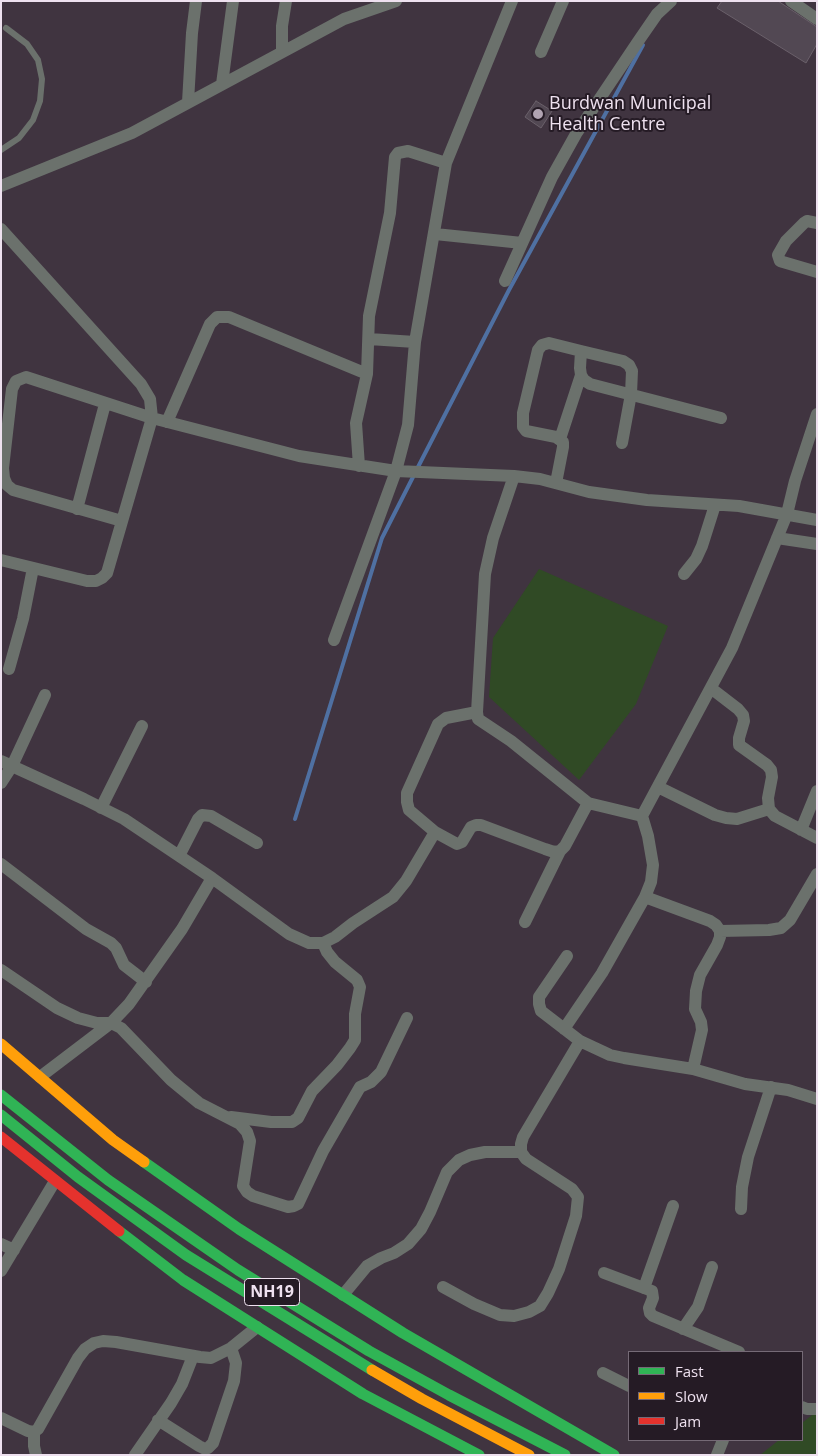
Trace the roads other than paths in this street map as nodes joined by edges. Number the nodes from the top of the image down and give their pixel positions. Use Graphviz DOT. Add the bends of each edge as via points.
graph roads {
  1 [pos="196,1"];
  2 [pos="233,1"];
  3 [pos="286,1"];
  4 [pos="396,1"];
  5 [pos="512,1"];
  6 [pos="563,1"];
  7 [pos="671,1"];
  8 [pos="791,1"];
  9 [pos="817,19"];
  10 [pos="6,28"];
  11 [pos="282,52"];
  12 [pos="541,52"];
  13 [pos="222,84"];
  14 [pos="188,102"];
  15 [pos="1,150"];
  16 [pos="446,163"];
  17 [pos="1,186"];
  18 [pos="817,223"];
  19 [pos="1,229"];
  20 [pos="434,234"];
  21 [pos="522,243"];
  22 [pos="817,272"];
  23 [pos="505,281"];
  24 [pos="369,339"];
  25 [pos="415,342"];
  26 [pos="581,351"];
  27 [pos="367,374"];
  28 [pos="581,375"];
  29 [pos="632,394"];
  30 [pos="105,404"];
  31 [pos="817,414"];
  32 [pos="152,418"];
  33 [pos="721,418"];
  34 [pos="167,422"];
  35 [pos="560,439"];
  36 [pos="622,443"];
  37 [pos="358,466"];
  38 [pos="396,471"];
  39 [pos="514,476"];
  40 [pos="2,478"];
  41 [pos="556,483"];
  42 [pos="715,505"];
  43 [pos="77,508"];
  44 [pos="787,514"];
  45 [pos="817,520"];
  46 [pos="122,521"];
  47 [pos="777,538"];
  48 [pos="817,544"];
  49 [pos="1,560"];
  50 [pos="33,568"];
  51 [pos="684,574"];
  52 [pos="334,640"];
  53 [pos="9,669"];
  54 [pos="712,689"];
  55 [pos="45,695"];
  56 [pos="476,712"];
  57 [pos="142,726"];
  58 [pos="7,763"];
  59 [pos="1,783"];
  60 [pos="658,787"];
  61 [pos="817,791"];
  62 [pos="588,803"];
  63 [pos="101,808"];
  64 [pos="770,809"];
  65 [pos="642,816"];
  66 [pos="801,830"];
  67 [pos="435,832"];
  68 [pos="817,838"];
  69 [pos="257,843"];
  70 [pos="560,851"];
  71 [pos="179,856"];
  72 [pos="1,864"];
  73 [pos="212,878"];
  74 [pos="816,879"];
  75 [pos="645,897"];
  76 [pos="525,922"];
  77 [pos="720,931"];
  78 [pos="322,943"];
  79 [pos="567,956"];
  80 [pos="1,970"];
  81 [pos="146,982"];
  82 [pos="407,1018"];
  83 [pos="110,1023"];
  84 [pos="564,1029"];
  85 [pos="580,1041"];
  86 [pos="1,1044"];
  87 [pos="693,1069"];
  88 [pos="40,1077"];
  89 [pos="771,1087"];
  90 [pos="1,1095"];
  91 [pos="817,1099"];
  92 [pos="1,1115"];
  93 [pos="226,1117"];
  94 [pos="1,1137"];
  95 [pos="522,1152"];
  96 [pos="55,1181"];
  97 [pos="673,1206"];
  98 [pos="741,1210"];
  99 [pos="1,1244"];
  100 [pos="14,1250"];
  101 [pos="712,1267"];
  102 [pos="1,1271"];
  103 [pos="604,1273"];
  104 [pos="443,1288"];
  105 [pos="644,1288"];
  106 [pos="343,1295"];
  107 [pos="257,1327"];
  108 [pos="683,1329"];
  109 [pos="231,1348"];
  110 [pos="737,1351"];
  111 [pos="193,1356"];
  112 [pos="603,1373"];
  113 [pos="628,1386"];
  114 [pos="803,1407"];
  115 [pos="817,1409"];
  116 [pos="1,1418"];
  117 [pos="158,1420"];
  118 [pos="34,1432"];
  119 [pos="722,1441"];
  120 [pos="36,1455"];
  121 [pos="135,1455"];
  122 [pos="480,1455"];
  123 [pos="530,1455"];
  124 [pos="565,1455"];
  125 [pos="614,1455"];
  126 [pos="716,1455"];
  1 -- 14 [label="street"];
  2 -- 13 [label="street"];
  3 -- 11 [label="street"];
  4 -- 11 [label="street" via="344,19"];
  5 -- 16 [label="street"];
  6 -- 12 [label="street"];
  7 -- 21 [label="street" via="647,28 576,134"];
  8 -- 9 [label="street"];
  10 -- 15 [label="lane" via="27,44 38,60 42,79 40,101 33,120 19,138"];
  11 -- 13 [label="street"];
  13 -- 14 [label="street"];
  14 -- 17 [label="street" via="132,133"];
  16 -- 20 [label="street"];
  16 -- 24 [label="street" via="408,151 398,152 395,157 390,213 369,316"];
  18 -- 22 [label="street" via="804,223 786,241 778,255 782,262"];
  19 -- 32 [label="street" via="141,384 150,398"];
  20 -- 21 [label="street"];
  20 -- 25 [label="street"];
  21 -- 23 [label="street"];
  24 -- 25 [label="street"];
  24 -- 27 [label="street"];
  25 -- 38 [label="street" via="408,425"];
  26 -- 28 [label="street"];
  26 -- 29 [label="street" via="629,365"];
  26 -- 35 [label="street" via="549,344 538,350 523,413 523,427 526,431"];
  27 -- 34 [label="street" via="228,317 217,317 210,324"];
  27 -- 37 [label="street" via="356,423"];
  28 -- 29 [label="street" via="590,384"];
  28 -- 35 [label="street"];
  29 -- 33 [label="street"];
  29 -- 36 [label="street"];
  30 -- 32 [label="street"];
  30 -- 40 [label="street" via="26,377 16,381"];
  30 -- 43 [label="street"];
  31 -- 44 [label="street"];
  32 -- 34 [label="street"];
  32 -- 46 [label="street"];
  34 -- 37 [label="street" via="299,456"];
  35 -- 41 [label="street" via="564,447"];
  37 -- 38 [label="street"];
  38 -- 39 [label="street"];
  38 -- 52 [label="street"];
  39 -- 41 [label="street"];
  39 -- 56 [label="street" via="493,538 485,574"];
  40 -- 43 [label="street" via="13,490"];
  41 -- 42 [label="street" via="589,492"];
  42 -- 44 [label="street"];
  42 -- 51 [label="street" via="702,546"];
  43 -- 46 [label="street"];
  44 -- 45 [label="street"];
  44 -- 47 [label="street"];
  46 -- 50 [label="street" via="107,573 96,582"];
  47 -- 48 [label="street"];
  47 -- 54 [label="street"];
  49 -- 50 [label="street"];
  50 -- 53 [label="street"];
  54 -- 60 [label="street"];
  54 -- 64 [label="street" via="743,715 739,745 771,770"];
  55 -- 58 [label="street"];
  56 -- 62 [label="street" via="478,719"];
  56 -- 67 [label="street" via="446,718 438,724 407,793 409,810"];
  57 -- 63 [label="street"];
  58 -- 59 [label="street"];
  58 -- 63 [label="street"];
  60 -- 64 [label="street" via="726,818 737,820"];
  60 -- 65 [label="street"];
  61 -- 66 [label="street"];
  62 -- 65 [label="street"];
  62 -- 70 [label="street"];
  63 -- 71 [label="street"];
  64 -- 66 [label="street" via="775,816"];
  65 -- 75 [label="street" via="653,865"];
  66 -- 68 [label="street"];
  67 -- 70 [label="street" via="457,844 476,824 544,850"];
  67 -- 78 [label="street" via="393,897"];
  69 -- 71 [label="street" via="211,816 202,815"];
  70 -- 76 [label="street"];
  71 -- 73 [label="street"];
  72 -- 81 [label="street" via="86,929 111,943 124,965"];
  73 -- 78 [label="street" via="288,934 309,943"];
  73 -- 81 [label="street"];
  74 -- 77 [label="street" via="790,920 781,928"];
  75 -- 77 [label="street" via="710,921"];
  75 -- 84 [label="street" via="602,973"];
  77 -- 87 [label="street" via="720,938 700,975 696,991 695,1009 702,1030"];
  78 -- 93 [label="street" via="335,962 358,980 355,1040 312,1091 298,1118 292,1122"];
  79 -- 84 [label="street" via="539,997 541,1011"];
  80 -- 83 [label="street" via="57,1008 78,1018"];
  81 -- 83 [label="street"];
  82 -- 93 [label="street" via="381,1072 360,1087 323,1151 301,1199 294,1206 247,1192 243,1180 249,1152 248,1132"];
  83 -- 88 [label="street"];
  83 -- 93 [label="street" via="121,1028 170,1080"];
  84 -- 85 [label="street"];
  85 -- 87 [label="street" via="610,1055"];
  85 -- 95 [label="street" via="523,1137"];
  86 -- 88 [label="main road"];
  87 -- 89 [label="street" via="745,1084"];
  88 -- 106 [label="main road" via="113,1140 239,1229"];
  89 -- 91 [label="street"];
  89 -- 98 [label="street" via="748,1157"];
  90 -- 124 [label="main road, NH19" via="108,1180 238,1270 369,1351"];
  92 -- 123 [label="main road, NH19" via="135,1219 242,1292 356,1362"];
  94 -- 96 [label="main road"];
  95 -- 104 [label="street" via="526,1159 572,1189 578,1197 576,1216 548,1293 540,1306 514,1316 500,1315"];
  95 -- 106 [label="street" via="484,1152 459,1160 447,1172 421,1229 408,1244 366,1266"];
  96 -- 100 [label="street"];
  96 -- 107 [label="main road" via="183,1280"];
  97 -- 105 [label="street"];
  99 -- 100 [label="street"];
  100 -- 102 [label="street"];
  101 -- 108 [label="street" via="698,1307"];
  103 -- 105 [label="street"];
  105 -- 108 [label="street" via="653,1294 650,1313"];
  106 -- 125 [label="main road"];
  107 -- 109 [label="street"];
  107 -- 122 [label="main road" via="363,1394"];
  108 -- 110 [label="street"];
  109 -- 111 [label="street" via="211,1358"];
  109 -- 117 [label="street" via="236,1363 234,1381 208,1448 204,1449"];
  111 -- 117 [label="street" via="182,1384"];
  111 -- 118 [label="street" via="116,1342 94,1343 78,1358 43,1423"];
  112 -- 113 [label="street"];
  114 -- 115 [label="street"];
  116 -- 118 [label="street"];
  117 -- 121 [label="street"];
  118 -- 120 [label="street"];
  119 -- 126 [label="street"];
}
